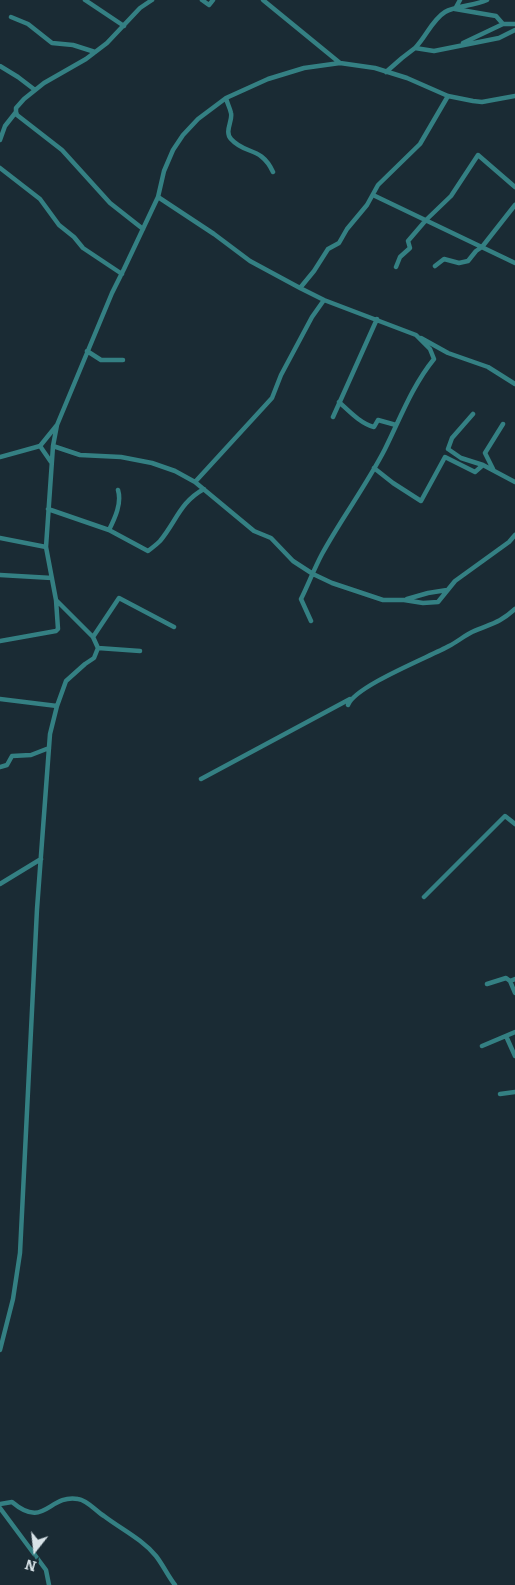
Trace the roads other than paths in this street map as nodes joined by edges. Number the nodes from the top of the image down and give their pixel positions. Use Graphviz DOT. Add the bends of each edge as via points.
graph roads {
  1 [pos="85,0"];
  2 [pos="152,0"];
  3 [pos="202,0"];
  4 [pos="214,0"];
  5 [pos="263,0"];
  6 [pos="460,0"];
  7 [pos="487,0"];
  8 [pos="455,9"];
  9 [pos="11,18"];
  10 [pos="503,24"];
  11 [pos="515,24"];
  12 [pos="124,26"];
  13 [pos="515,30"];
  14 [pos="458,45"];
  15 [pos="415,48"];
  16 [pos="95,52"];
  17 [pos="340,63"];
  18 [pos="0,66"];
  19 [pos="386,72"];
  20 [pos="35,90"];
  21 [pos="448,96"];
  22 [pos="515,96"];
  23 [pos="226,98"];
  24 [pos="16,112"];
  25 [pos="0,140"];
  26 [pos="0,168"];
  27 [pos="273,172"];
  28 [pos="515,187"];
  29 [pos="373,194"];
  30 [pos="158,197"];
  31 [pos="515,205"];
  32 [pos="426,220"];
  33 [pos="143,229"];
  34 [pos="482,247"];
  35 [pos="515,263"];
  36 [pos="435,266"];
  37 [pos="396,267"];
  38 [pos="122,274"];
  39 [pos="300,288"];
  40 [pos="324,300"];
  41 [pos="377,319"];
  42 [pos="416,335"];
  43 [pos="87,351"];
  44 [pos="123,360"];
  45 [pos="515,384"];
  46 [pos="339,402"];
  47 [pos="473,414"];
  48 [pos="333,416"];
  49 [pos="503,424"];
  50 [pos="57,425"];
  51 [pos="396,425"];
  52 [pos="40,446"];
  53 [pos="53,446"];
  54 [pos="0,457"];
  55 [pos="52,463"];
  56 [pos="483,465"];
  57 [pos="374,468"];
  58 [pos="493,469"];
  59 [pos="195,482"];
  60 [pos="515,482"];
  61 [pos="204,489"];
  62 [pos="118,490"];
  63 [pos="48,509"];
  64 [pos="109,530"];
  65 [pos="515,535"];
  66 [pos="0,538"];
  67 [pos="46,547"];
  68 [pos="314,574"];
  69 [pos="0,575"];
  70 [pos="52,578"];
  71 [pos="447,590"];
  72 [pos="56,600"];
  73 [pos="404,600"];
  74 [pos="515,609"];
  75 [pos="311,621"];
  76 [pos="174,627"];
  77 [pos="93,637"];
  78 [pos="0,641"];
  79 [pos="98,648"];
  80 [pos="140,651"];
  81 [pos="0,699"];
  82 [pos="350,699"];
  83 [pos="348,705"];
  84 [pos="57,706"];
  85 [pos="49,748"];
  86 [pos="0,768"];
  87 [pos="201,779"];
  88 [pos="515,824"];
  89 [pos="40,860"];
  90 [pos="0,884"];
  91 [pos="424,897"];
  92 [pos="513,980"];
  93 [pos="487,984"];
  94 [pos="515,993"];
  95 [pos="515,1032"];
  96 [pos="506,1036"];
  97 [pos="482,1046"];
  98 [pos="515,1056"];
  99 [pos="515,1092"];
  100 [pos="500,1094"];
  101 [pos="0,1350"];
  102 [pos="0,1506"];
  103 [pos="49,1585"];
  104 [pos="175,1585"];
  1 -- 12 [label="street"];
  2 -- 12 [label="street"];
  3 -- 4 [label="street" via="209,5"];
  5 -- 17 [label="street"];
  6 -- 8 [label="street"];
  7 -- 8 [label="street"];
  8 -- 10 [label="street" via="496,16"];
  8 -- 15 [label="street" via="440,16"];
  9 -- 16 [label="street" via="28,24 52,43 73,44"];
  10 -- 11 [label="street"];
  10 -- 14 [label="street"];
  12 -- 16 [label="street"];
  13 -- 14 [label="street" via="499,38"];
  14 -- 15 [label="street" via="434,51"];
  15 -- 19 [label="street"];
  16 -- 20 [label="street"];
  17 -- 19 [label="street"];
  17 -- 23 [label="street" via="304,68 268,79"];
  18 -- 20 [label="street"];
  19 -- 21 [label="street"];
  20 -- 24 [label="street" via="16,108"];
  21 -- 22 [label="street" via="482,102"];
  21 -- 29 [label="street" via="420,144 378,185"];
  23 -- 27 [label="street" via="232,114 230,137 265,158"];
  23 -- 30 [label="street" via="183,135 164,171"];
  24 -- 25 [label="street" via="5,126"];
  24 -- 33 [label="street" via="62,150 110,203"];
  26 -- 38 [label="street" via="40,199 59,225 83,248"];
  28 -- 32 [label="street" via="478,156 451,196"];
  29 -- 32 [label="street"];
  29 -- 39 [label="street" via="339,243 328,249"];
  30 -- 33 [label="street"];
  30 -- 39 [label="street" via="250,261"];
  31 -- 34 [label="street"];
  32 -- 34 [label="street"];
  32 -- 37 [label="street" via="408,241 410,248 400,257"];
  33 -- 38 [label="street"];
  34 -- 35 [label="street"];
  34 -- 36 [label="street" via="468,261 444,259"];
  38 -- 43 [label="street"];
  39 -- 40 [label="street"];
  40 -- 41 [label="street"];
  40 -- 59 [label="street" via="281,375 272,398"];
  41 -- 42 [label="street"];
  41 -- 46 [label="street"];
  42 -- 45 [label="street"];
  42 -- 51 [label="street" via="430,349 434,359 421,375"];
  43 -- 44 [label="street" via="101,360"];
  43 -- 50 [label="street"];
  46 -- 48 [label="street"];
  46 -- 51 [label="street" via="372,427 378,420"];
  47 -- 56 [label="street" via="452,438 448,448 462,458"];
  49 -- 58 [label="street" via="485,453"];
  50 -- 52 [label="street"];
  50 -- 53 [label="street"];
  51 -- 57 [label="street"];
  52 -- 54 [label="street"];
  52 -- 55 [label="street"];
  53 -- 55 [label="street"];
  53 -- 59 [label="street" via="80,455 152,463"];
  55 -- 63 [label="street"];
  56 -- 57 [label="street" via="475,472 445,458 421,501"];
  56 -- 58 [label="street"];
  57 -- 68 [label="street" via="321,555"];
  58 -- 60 [label="street"];
  59 -- 61 [label="street"];
  61 -- 64 [label="street" via="183,507 160,541 148,551"];
  61 -- 68 [label="street" via="254,531 271,538 293,561"];
  62 -- 64 [label="street" via="116,517"];
  63 -- 64 [label="street"];
  63 -- 67 [label="street"];
  65 -- 71 [label="street"];
  66 -- 67 [label="street"];
  67 -- 70 [label="street"];
  68 -- 73 [label="street" via="384,600"];
  68 -- 75 [label="street" via="301,599"];
  69 -- 70 [label="street"];
  70 -- 72 [label="street"];
  71 -- 73 [label="street"];
  71 -- 73 [label="street" via="438,602"];
  72 -- 77 [label="street"];
  72 -- 78 [label="street" via="56,632"];
  74 -- 82 [label="street" via="495,624 471,633"];
  76 -- 77 [label="street" via="119,598"];
  77 -- 79 [label="street"];
  79 -- 80 [label="street"];
  79 -- 84 [label="street" via="94,658 66,681"];
  81 -- 84 [label="street"];
  82 -- 83 [label="street"];
  82 -- 87 [label="street"];
  84 -- 85 [label="street"];
  85 -- 86 [label="street" via="31,755 12,756 7,765"];
  85 -- 89 [label="street"];
  88 -- 91 [label="street" via="505,816"];
  89 -- 90 [label="street"];
  89 -- 101 [label="street" via="20,1253 14,1298"];
  92 -- 93 [label="street" via="506,978"];
  92 -- 94 [label="street"];
  95 -- 96 [label="street"];
  96 -- 97 [label="street"];
  96 -- 98 [label="street"];
  99 -- 100 [label="street"];
  102 -- 103 [label="street" via="46,1570"];
  102 -- 104 [label="street" via="12,1502 25,1512 33,1513 42,1512 65,1498 81,1499 155,1555"];
}
